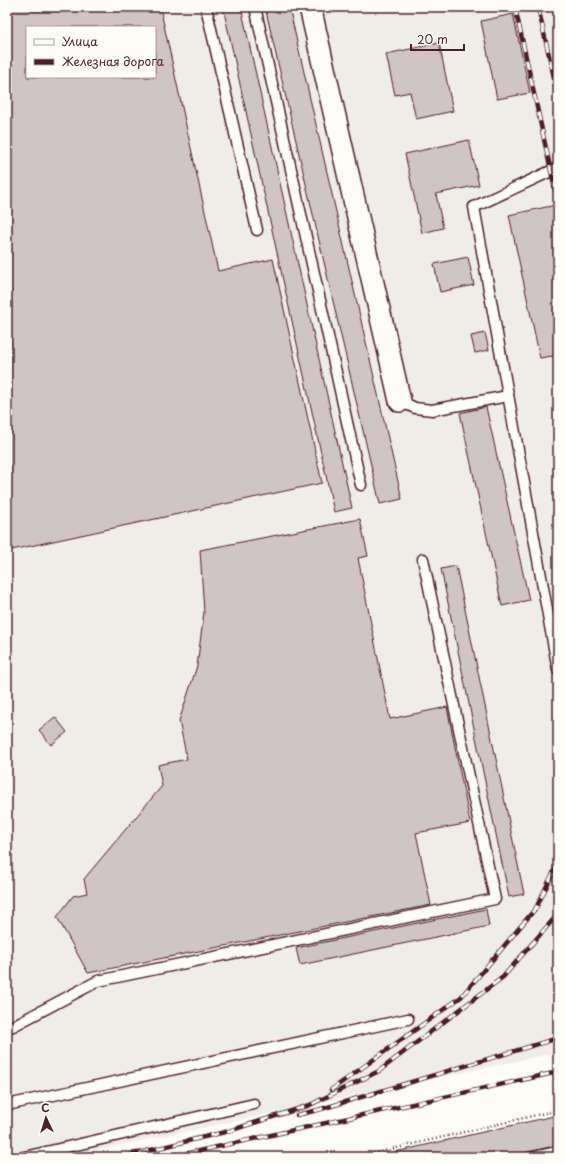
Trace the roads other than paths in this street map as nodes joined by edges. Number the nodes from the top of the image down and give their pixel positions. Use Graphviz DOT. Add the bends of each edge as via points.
graph roads {
  1 [pos="206,7"];
  2 [pos="255,7"];
  3 [pos="310,7"];
  4 [pos="558,169"];
  5 [pos="257,230"];
  6 [pos="508,396"];
  7 [pos="400,400"];
  8 [pos="361,485"];
  9 [pos="423,559"];
  10 [pos="558,670"];
  11 [pos="408,1019"];
  12 [pos="7,1027"];
  13 [pos="254,1104"];
  14 [pos="7,1105"];
  15 [pos="558,1152"];
  16 [pos="24,1157"];
  17 [pos="534,1157"];
  1 -- 5 [label="lane"];
  2 -- 8 [label="lane"];
  3 -- 7 [label="street"];
  4 -- 6 [label="lane" via="474,207"];
  6 -- 7 [label="lane" via="432,410 415,408"];
  6 -- 10 [label="lane"];
  9 -- 12 [label="lane" via="495,899 98,981"];
  11 -- 14 [label="lane"];
  13 -- 16 [label="lane"];
  15 -- 17 [label="lane"];
}
